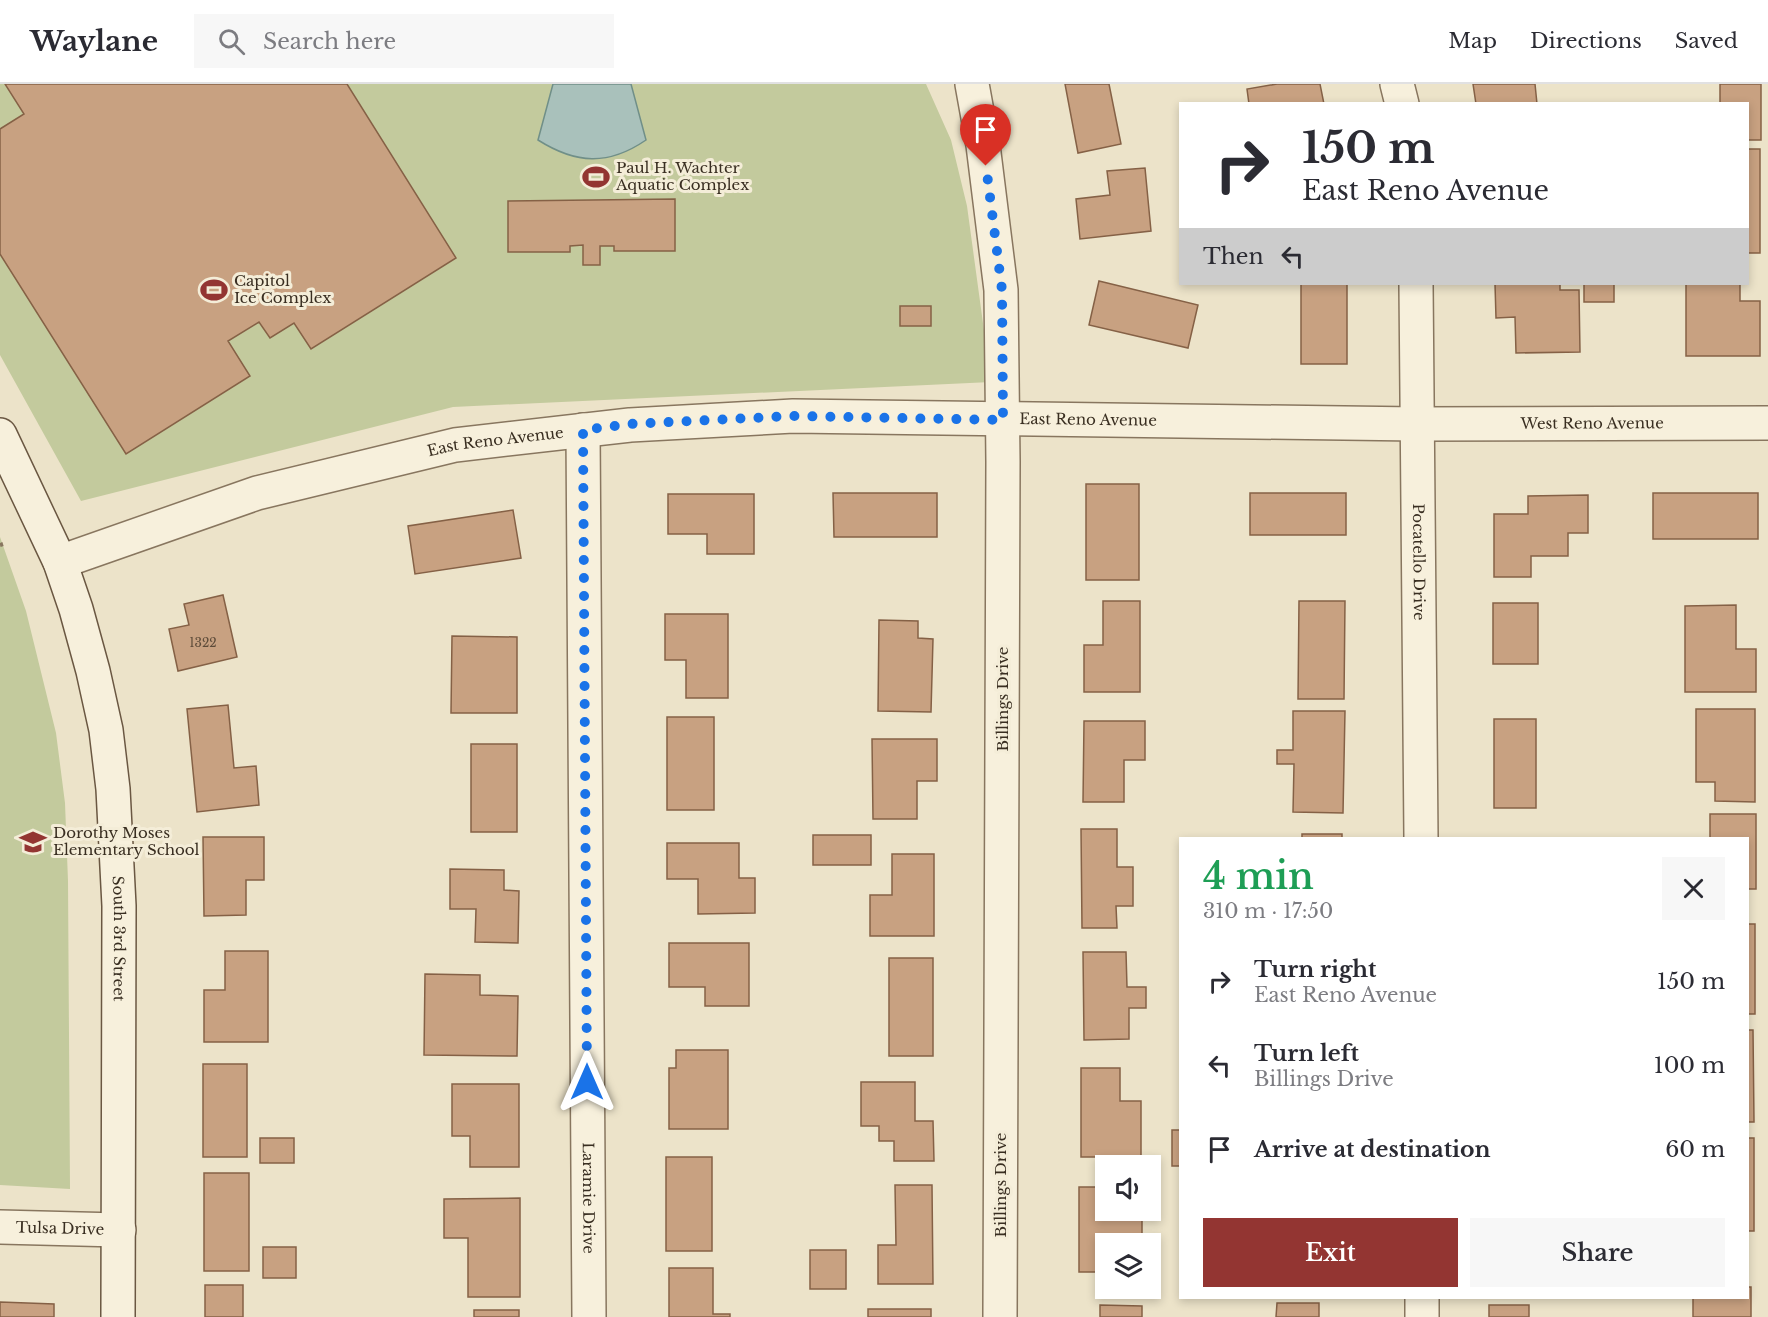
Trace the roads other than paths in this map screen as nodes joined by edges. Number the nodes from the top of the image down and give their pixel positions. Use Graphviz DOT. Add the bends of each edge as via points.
graph roads {
  1 [pos="972,84"];
  2 [pos="1397,84"];
  3 [pos="1402,102"];
  4 [pos="1416,285"];
  5 [pos="1003,420"];
  6 [pos="1768,423"];
  7 [pos="1417,424"];
  8 [pos="583,430"];
  9 [pos="0,435"];
  10 [pos="60,562"];
  11 [pos="1421,837"];
  12 [pos="0,1227"];
  13 [pos="119,1230"];
  14 [pos="1422,1299"];
  15 [pos="118,1317"];
  16 [pos="589,1317"];
  17 [pos="1000,1317"];
  18 [pos="1422,1317"];
  1 -- 5 [label="street, Billings Drive" via="1002,290"];
  2 -- 3 [label="street"];
  4 -- 7 [label="street, Pocatello Drive"];
  5 -- 7 [label="street, East Reno Avenue"];
  5 -- 8 [label="street, East Reno Avenue" via="793,416"];
  5 -- 17 [label="street, Billings Drive"];
  6 -- 7 [label="street, West Reno Avenue"];
  7 -- 11 [label="street, Pocatello Drive"];
  8 -- 10 [label="street, East Reno Avenue" via="455,445 256,494"];
  8 -- 16 [label="street, Laramie Drive"];
  9 -- 10 [label="street, South 3rd Street"];
  10 -- 13 [label="street, South 3rd Street" via="93,671 113,789 119,906"];
  12 -- 13 [label="street, Tulsa Drive"];
  13 -- 15 [label="street, South 3rd Street"];
  14 -- 18 [label="street"];
}
